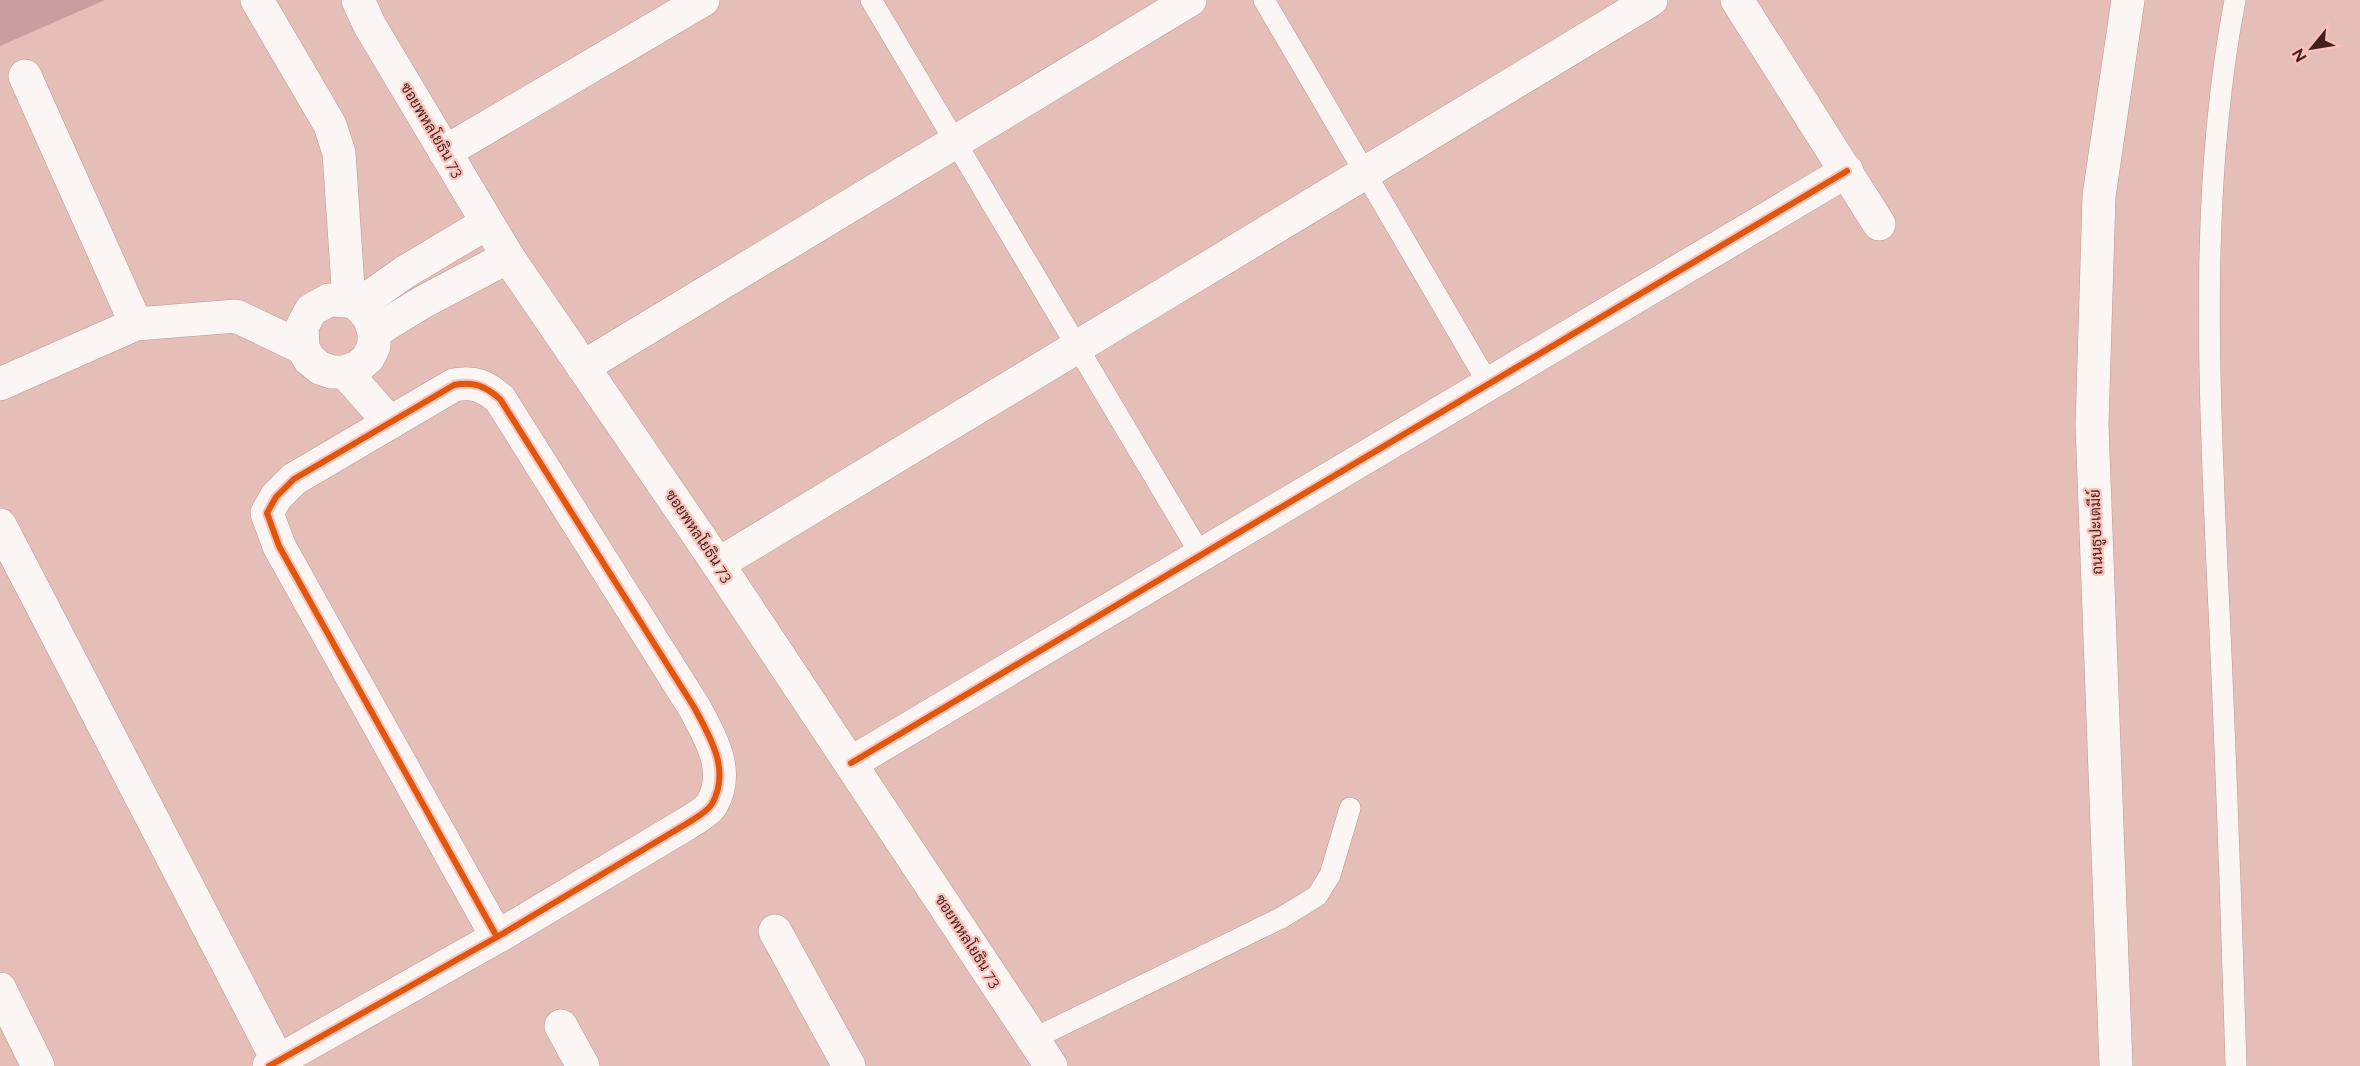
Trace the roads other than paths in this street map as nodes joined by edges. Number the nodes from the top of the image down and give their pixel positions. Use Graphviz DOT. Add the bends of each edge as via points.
graph roads {
  1 [pos="257,0"];
  2 [pos="358,0"];
  3 [pos="703,0"];
  4 [pos="871,0"];
  5 [pos="1190,0"];
  6 [pos="1264,0"];
  7 [pos="1651,0"];
  8 [pos="1737,0"];
  9 [pos="2128,0"];
  10 [pos="2235,0"];
  11 [pos="25,76"];
  12 [pos="954,143"];
  13 [pos="445,152"];
  14 [pos="1847,171"];
  15 [pos="1365,172"];
  16 [pos="487,223"];
  17 [pos="1879,224"];
  18 [pos="508,257"];
  19 [pos="360,313"];
  20 [pos="136,324"];
  21 [pos="1075,347"];
  22 [pos="303,348"];
  23 [pos="583,367"];
  24 [pos="345,372"];
  25 [pos="1488,383"];
  26 [pos="0,384"];
  27 [pos="390,423"];
  28 [pos="0,525"];
  29 [pos="1201,555"];
  30 [pos="718,564"];
  31 [pos="851,763"];
  32 [pos="1350,808"];
  33 [pos="775,931"];
  34 [pos="497,937"];
  35 [pos="0,989"];
  36 [pos="561,1026"];
  37 [pos="1033,1039"];
  38 [pos="273,1063"];
  39 [pos="38,1066"];
  40 [pos="583,1066"];
  41 [pos="849,1066"];
  42 [pos="1051,1066"];
  43 [pos="2116,1066"];
  44 [pos="2236,1066"];
  1 -- 19 [label="street" via="330,125 339,153"];
  2 -- 13 [label="street, ซอยพหลโยธิน 73"];
  3 -- 13 [label="street"];
  4 -- 12 [label="lane"];
  5 -- 12 [label="street"];
  6 -- 15 [label="lane"];
  7 -- 15 [label="street"];
  8 -- 14 [label="street"];
  9 -- 43 [label="street, ถนนธูปะเตมีย์" via="2099,196 2092,425"];
  10 -- 44 [label="lane" via="2214,145 2209,300"];
  11 -- 20 [label="street"];
  12 -- 21 [label="lane"];
  12 -- 23 [label="street"];
  13 -- 16 [label="street, ซอยพหลโยธิน 73"];
  14 -- 17 [label="street"];
  14 -- 25 [label="street"];
  15 -- 21 [label="street"];
  15 -- 25 [label="lane"];
  16 -- 18 [label="street, ซอยพหลโยธิน 73"];
  16 -- 19 [label="street" via="405,272"];
  18 -- 19 [label="street" via="423,302"];
  18 -- 23 [label="street, ซอยพหลโยธิน 73"];
  19 -- 22 [label="street" via="329,300 311,310 302,327"];
  19 -- 24 [label="street" via="374,346 358,367"];
  20 -- 22 [label="street" via="236,316"];
  20 -- 26 [label="street"];
  21 -- 29 [label="lane"];
  21 -- 30 [label="street"];
  22 -- 24 [label="street" via="320,368"];
  23 -- 30 [label="street, ซอยพหลโยธิน 73"];
  24 -- 27 [label="street"];
  25 -- 29 [label="street"];
  27 -- 34 [label="street" via="294,479 267,513 279,546"];
  27 -- 34 [label="street" via="454,385 469,382 486,387 500,399 694,707 714,744 722,777 711,806 686,824"];
  28 -- 38 [label="street"];
  29 -- 31 [label="street"];
  30 -- 31 [label="street, ซอยพหลโยธิน 73"];
  31 -- 37 [label="street, ซอยพหลโยธิน 73"];
  32 -- 37 [label="lane" via="1330,875 1317,896 1281,918"];
  33 -- 41 [label="street"];
  34 -- 38 [label="street"];
  35 -- 39 [label="street"];
  36 -- 40 [label="street"];
  37 -- 42 [label="street, ซอยพหลโยธิน 73"];
}
